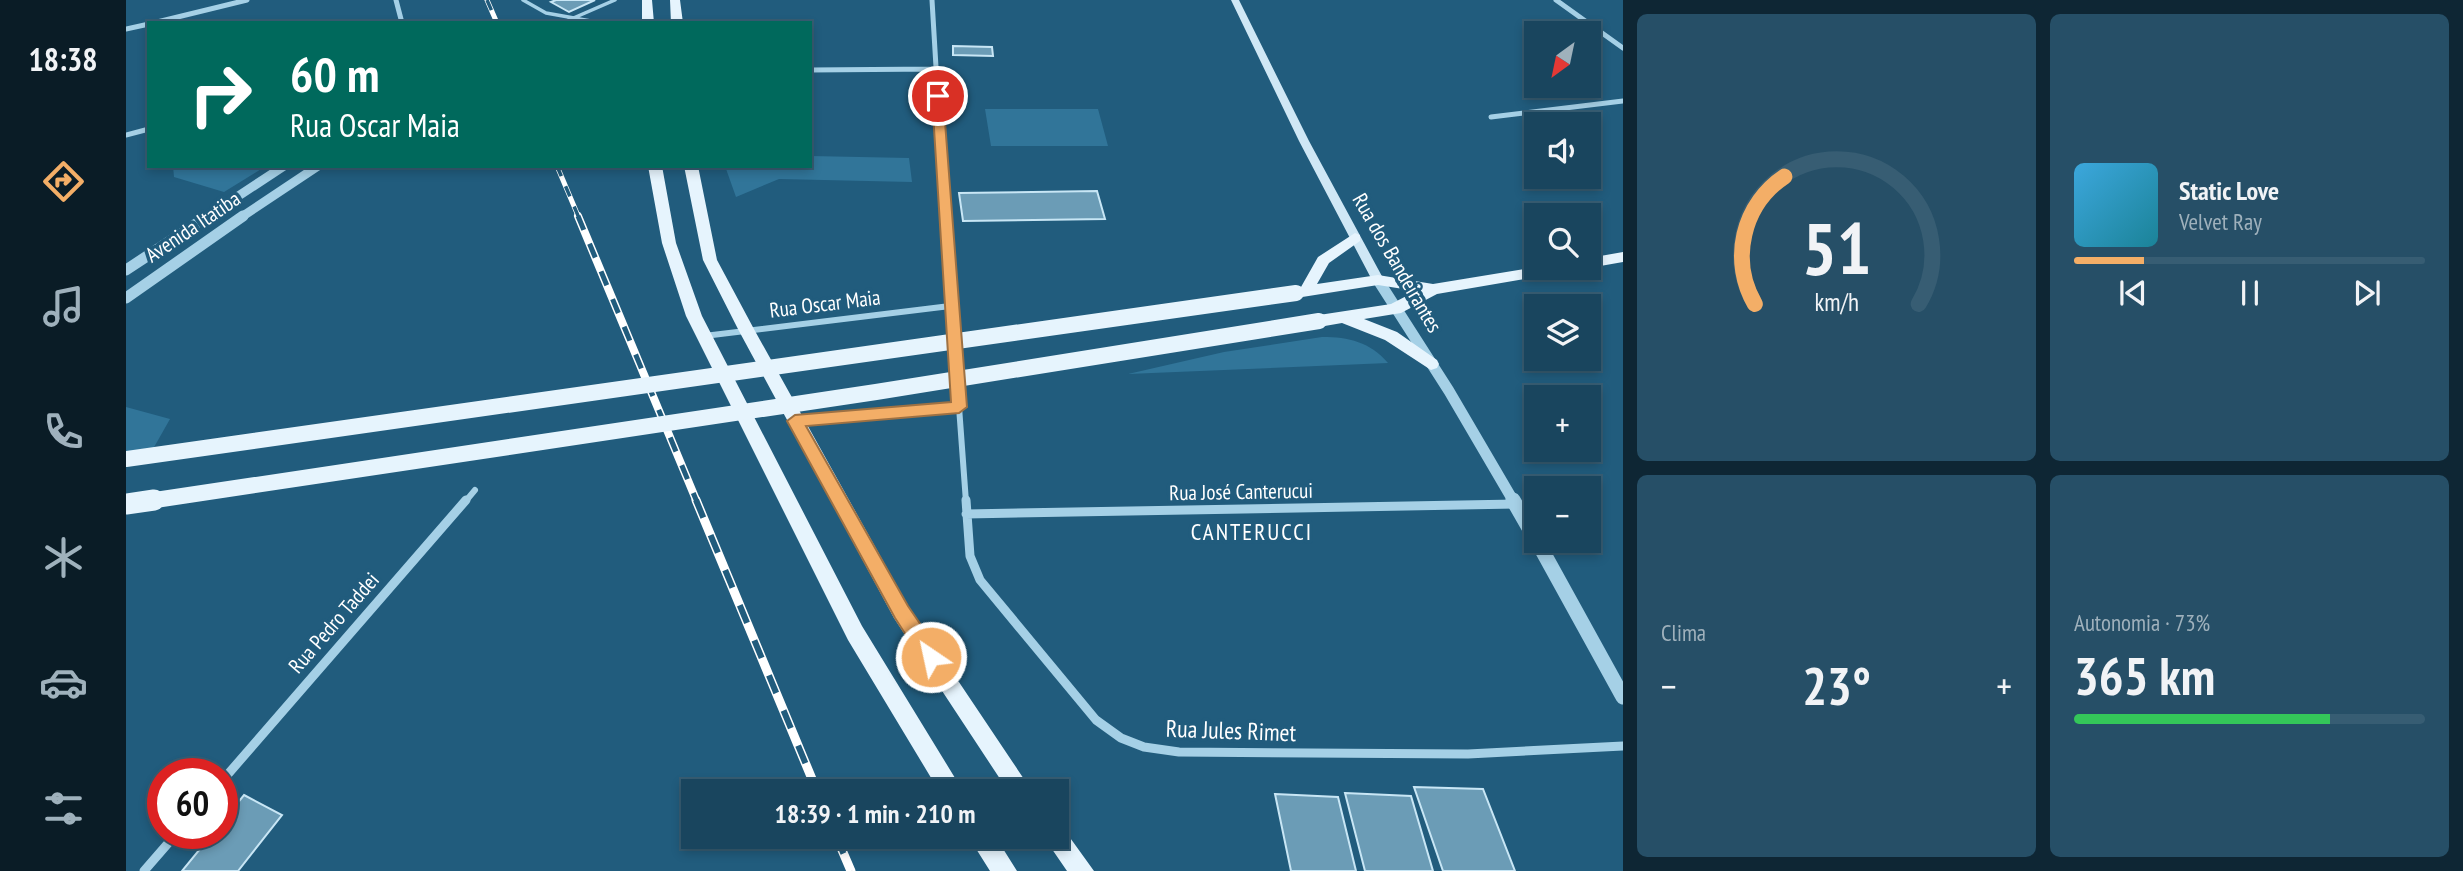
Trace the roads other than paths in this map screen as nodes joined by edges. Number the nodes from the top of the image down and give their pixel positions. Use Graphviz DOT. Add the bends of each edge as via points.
graph roads {
  1 [pos="247,0"];
  2 [pos="396,0"];
  3 [pos="523,0"];
  4 [pos="615,0"];
  5 [pos="647,0"];
  6 [pos="675,0"];
  7 [pos="932,0"];
  8 [pos="1235,0"];
  9 [pos="1556,0"];
  10 [pos="573,18"];
  11 [pos="159,21"];
  12 [pos="401,21"];
  13 [pos="566,21"];
  14 [pos="590,21"];
  15 [pos="648,21"];
  16 [pos="677,21"];
  17 [pos="147,24"];
  18 [pos="126,29"];
  19 [pos="1623,48"];
  20 [pos="936,69"];
  21 [pos="812,70"];
  22 [pos="1623,101"];
  23 [pos="1491,117"];
  24 [pos="147,130"];
  25 [pos="126,135"];
  26 [pos="281,168"];
  27 [pos="315,168"];
  28 [pos="655,168"];
  29 [pos="691,168"];
  30 [pos="1355,238"];
  31 [pos="1623,257"];
  32 [pos="1601,261"];
  33 [pos="126,270"];
  34 [pos="1524,274"];
  35 [pos="1378,280"];
  36 [pos="126,285"];
  37 [pos="138,289"];
  38 [pos="1433,289"];
  39 [pos="1301,292"];
  40 [pos="126,298"];
  41 [pos="950,306"];
  42 [pos="1395,309"];
  43 [pos="1340,317"];
  44 [pos="747,331"];
  45 [pos="704,337"];
  46 [pos="1431,364"];
  47 [pos="959,407"];
  48 [pos="795,421"];
  49 [pos="126,459"];
  50 [pos="475,490"];
  51 [pos="126,504"];
  52 [pos="1517,504"];
  53 [pos="966,514"];
  54 [pos="1524,517"];
  55 [pos="1544,553"];
  56 [pos="1623,697"];
  57 [pos="1623,746"];
  58 [pos="238,763"];
  59 [pos="945,779"];
  60 [pos="1013,779"];
  61 [pos="163,849"];
  62 [pos="989,849"];
  63 [pos="1065,849"];
  64 [pos="144,871"];
  65 [pos="1005,871"];
  66 [pos="1082,871"];
  1 -- 11 [label="street"];
  2 -- 12 [label="street"];
  3 -- 10 [label="lane" via="546,13"];
  4 -- 10 [label="lane"];
  5 -- 15 [label="main road"];
  6 -- 16 [label="main road"];
  7 -- 20 [label="street, Rua Jules Rimet"];
  8 -- 30 [label="main road, Rua dos Bandeirantes"];
  9 -- 19 [label="street"];
  10 -- 13 [label="lane"];
  10 -- 14 [label="lane"];
  17 -- 18 [label="street"];
  20 -- 21 [label="street"];
  20 -- 41 [label="street, Rua Jules Rimet"];
  22 -- 23 [label="street"];
  24 -- 25 [label="street"];
  26 -- 33 [label="street, Avenida Itatiba"];
  27 -- 37 [label="street, Avenida Itatiba"];
  28 -- 45 [label="main road" via="657,197 673,262"];
  29 -- 44 [label="main road" via="710,260"];
  30 -- 35 [label="main road, Rua dos Bandeirantes"];
  30 -- 39 [label="main road" via="1323,260"];
  31 -- 32 [label="main road"];
  34 -- 38 [label="main road"];
  35 -- 38 [label="main road"];
  35 -- 39 [label="main road"];
  35 -- 42 [label="street, Rua dos Bandeirantes"];
  36 -- 37 [label="street"];
  37 -- 40 [label="street, Avenida Itatiba"];
  38 -- 42 [label="main road"];
  39 -- 49 [label="main road, bridge"];
  41 -- 44 [label="street, Rua Oscar Maia"];
  41 -- 47 [label="street, Rua Jules Rimet"];
  42 -- 43 [label="main road"];
  42 -- 46 [label="street, Rua dos Bandeirantes"];
  43 -- 46 [label="main road" via="1391,336"];
  43 -- 51 [label="main road, bridge"];
  44 -- 45 [label="street, Rua Oscar Maia"];
  44 -- 48 [label="main road"];
  45 -- 59 [label="main road" via="855,633"];
  46 -- 52 [label="street, Rua dos Bandeirantes"];
  47 -- 48 [label="street"];
  47 -- 53 [label="street, Rua Jules Rimet"];
  48 -- 60 [label="main road" via="901,612"];
  50 -- 58 [label="street, Rua Pedro Taddei"];
  52 -- 53 [label="street, Rua José Canterucui"];
  52 -- 54 [label="street, Rua dos Bandeirantes"];
  53 -- 57 [label="street, Rua Jules Rimet" via="970,556 1001,609 1096,720 1144,747 1179,752 1468,754"];
  55 -- 56 [label="street, Rua dos Bandeirantes"];
  61 -- 64 [label="street"];
  62 -- 65 [label="main road"];
  63 -- 66 [label="main road"];
}
